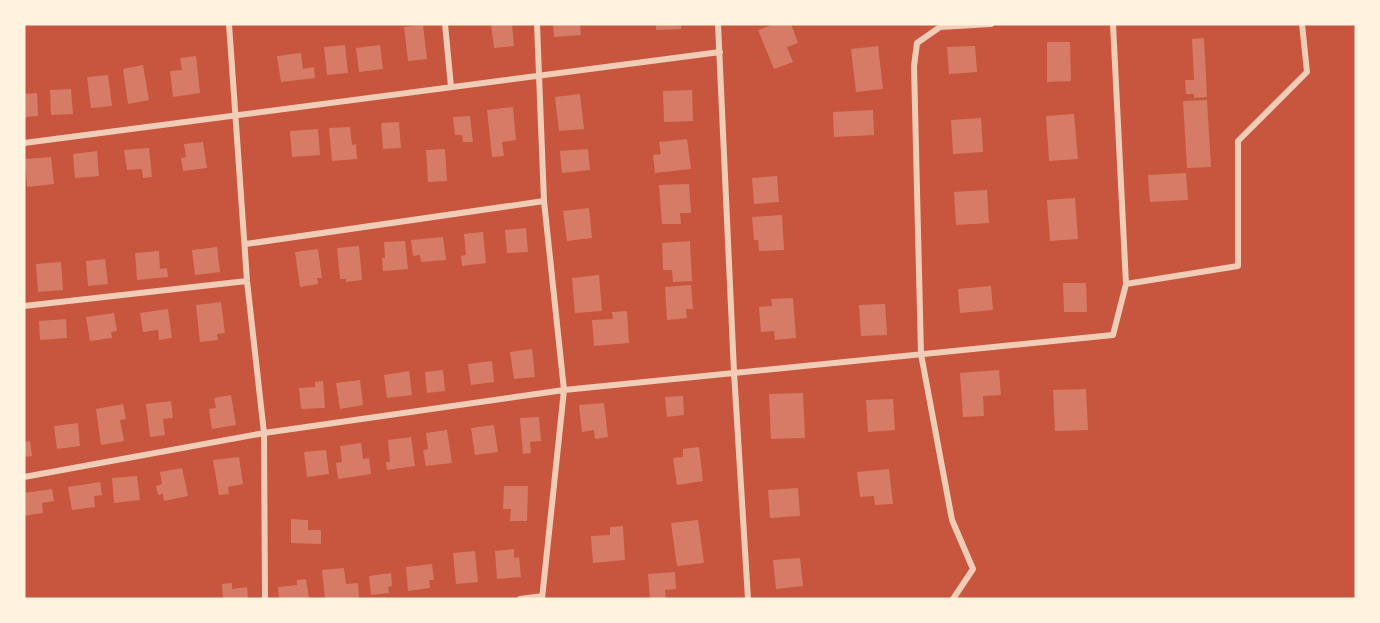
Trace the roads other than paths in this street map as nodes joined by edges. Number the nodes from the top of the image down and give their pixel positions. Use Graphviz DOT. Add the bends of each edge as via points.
graph roads {
  1 [pos="229,24"];
  2 [pos="445,24"];
  3 [pos="537,24"];
  4 [pos="718,24"];
  5 [pos="991,24"];
  6 [pos="1113,24"];
  7 [pos="1302,24"];
  8 [pos="720,52"];
  9 [pos="538,74"];
  10 [pos="451,87"];
  11 [pos="236,116"];
  12 [pos="24,143"];
  13 [pos="544,201"];
  14 [pos="246,244"];
  15 [pos="247,281"];
  16 [pos="1126,284"];
  17 [pos="24,306"];
  18 [pos="921,354"];
  19 [pos="734,372"];
  20 [pos="564,390"];
  21 [pos="264,433"];
  22 [pos="24,477"];
  23 [pos="542,598"];
  24 [pos="265,599"];
  25 [pos="519,599"];
  26 [pos="748,599"];
  27 [pos="953,599"];
  1 -- 11 [label="street"];
  2 -- 10 [label="street"];
  3 -- 9 [label="street"];
  4 -- 8 [label="street"];
  5 -- 18 [label="street" via="940,27 917,43 914,66"];
  6 -- 16 [label="street"];
  7 -- 16 [label="street" via="1307,72 1238,141 1238,266"];
  8 -- 9 [label="street"];
  8 -- 19 [label="street"];
  9 -- 10 [label="street"];
  9 -- 13 [label="street"];
  10 -- 11 [label="street"];
  11 -- 12 [label="street"];
  11 -- 14 [label="street"];
  13 -- 14 [label="street"];
  13 -- 20 [label="street"];
  14 -- 15 [label="street"];
  15 -- 17 [label="street"];
  15 -- 21 [label="street"];
  16 -- 18 [label="street" via="1113,335"];
  18 -- 19 [label="street"];
  18 -- 27 [label="street" via="952,520 973,569"];
  19 -- 20 [label="street"];
  19 -- 26 [label="street"];
  20 -- 21 [label="street"];
  20 -- 23 [label="street"];
  21 -- 22 [label="street"];
  21 -- 24 [label="street"];
  23 -- 25 [label="street"];
}
